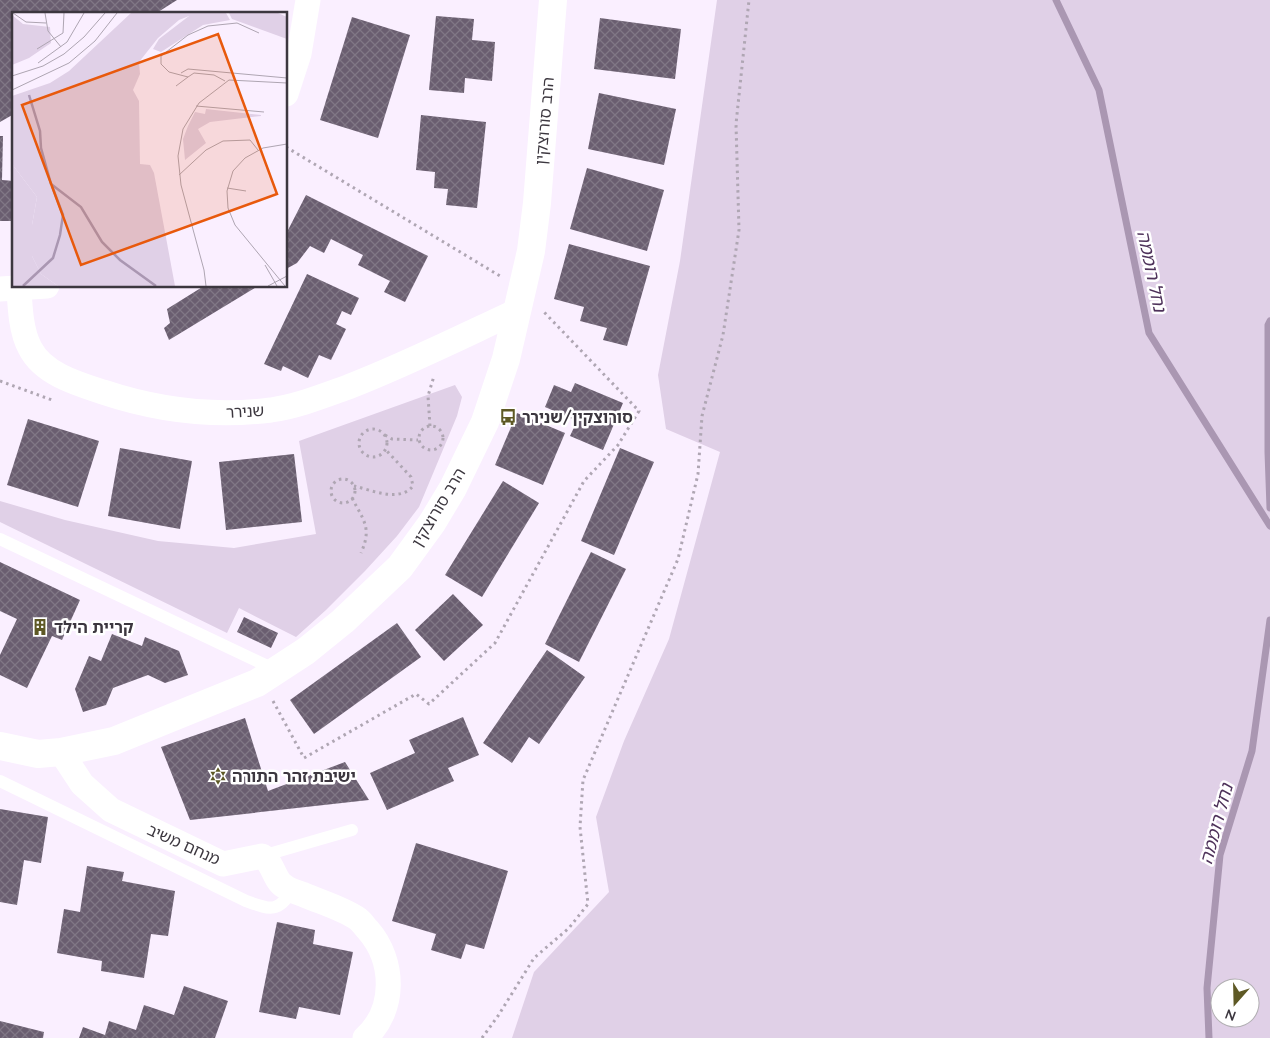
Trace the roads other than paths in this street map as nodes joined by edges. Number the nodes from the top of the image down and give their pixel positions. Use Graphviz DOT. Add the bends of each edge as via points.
graph roads {
  1 [pos="308,0"];
  2 [pos="553,0"];
  3 [pos="288,88"];
  4 [pos="10,289"];
  5 [pos="520,300"];
  6 [pos="0,539"];
  7 [pos="270,675"];
  8 [pos="0,746"];
  9 [pos="62,752"];
  10 [pos="0,781"];
  11 [pos="352,830"];
  12 [pos="262,856"];
  13 [pos="293,890"];
  14 [pos="365,1038"];
  1 -- 3 [label="street" via="299,54"];
  2 -- 5 [label="street, הרב סורוצקין" via="538,203"];
  4 -- 5 [label="street, שנירר" via="30,349 41,363 60,375 117,397 162,408 239,413 273,410 321,397 382,374"];
  5 -- 7 [label="street, הרב סורוצקין" via="506,359 485,422 454,488 432,523 400,567 370,597 306,651"];
  6 -- 7 [label="lane"];
  7 -- 9 [label="street, הרב סורוצקין" via="215,701 114,741"];
  8 -- 9 [label="street, הרב סורוצקין" via="38,754"];
  9 -- 12 [label="street, מנחם משיב" via="82,784 111,810 223,864"];
  10 -- 13 [label="lane" via="262,907 275,908 285,903"];
  11 -- 12 [label="lane"];
  12 -- 13 [label="street" via="267,858 282,886"];
  13 -- 14 [label="street" via="360,920 376,940 386,961 390,982 384,1008 374,1030"];
}
